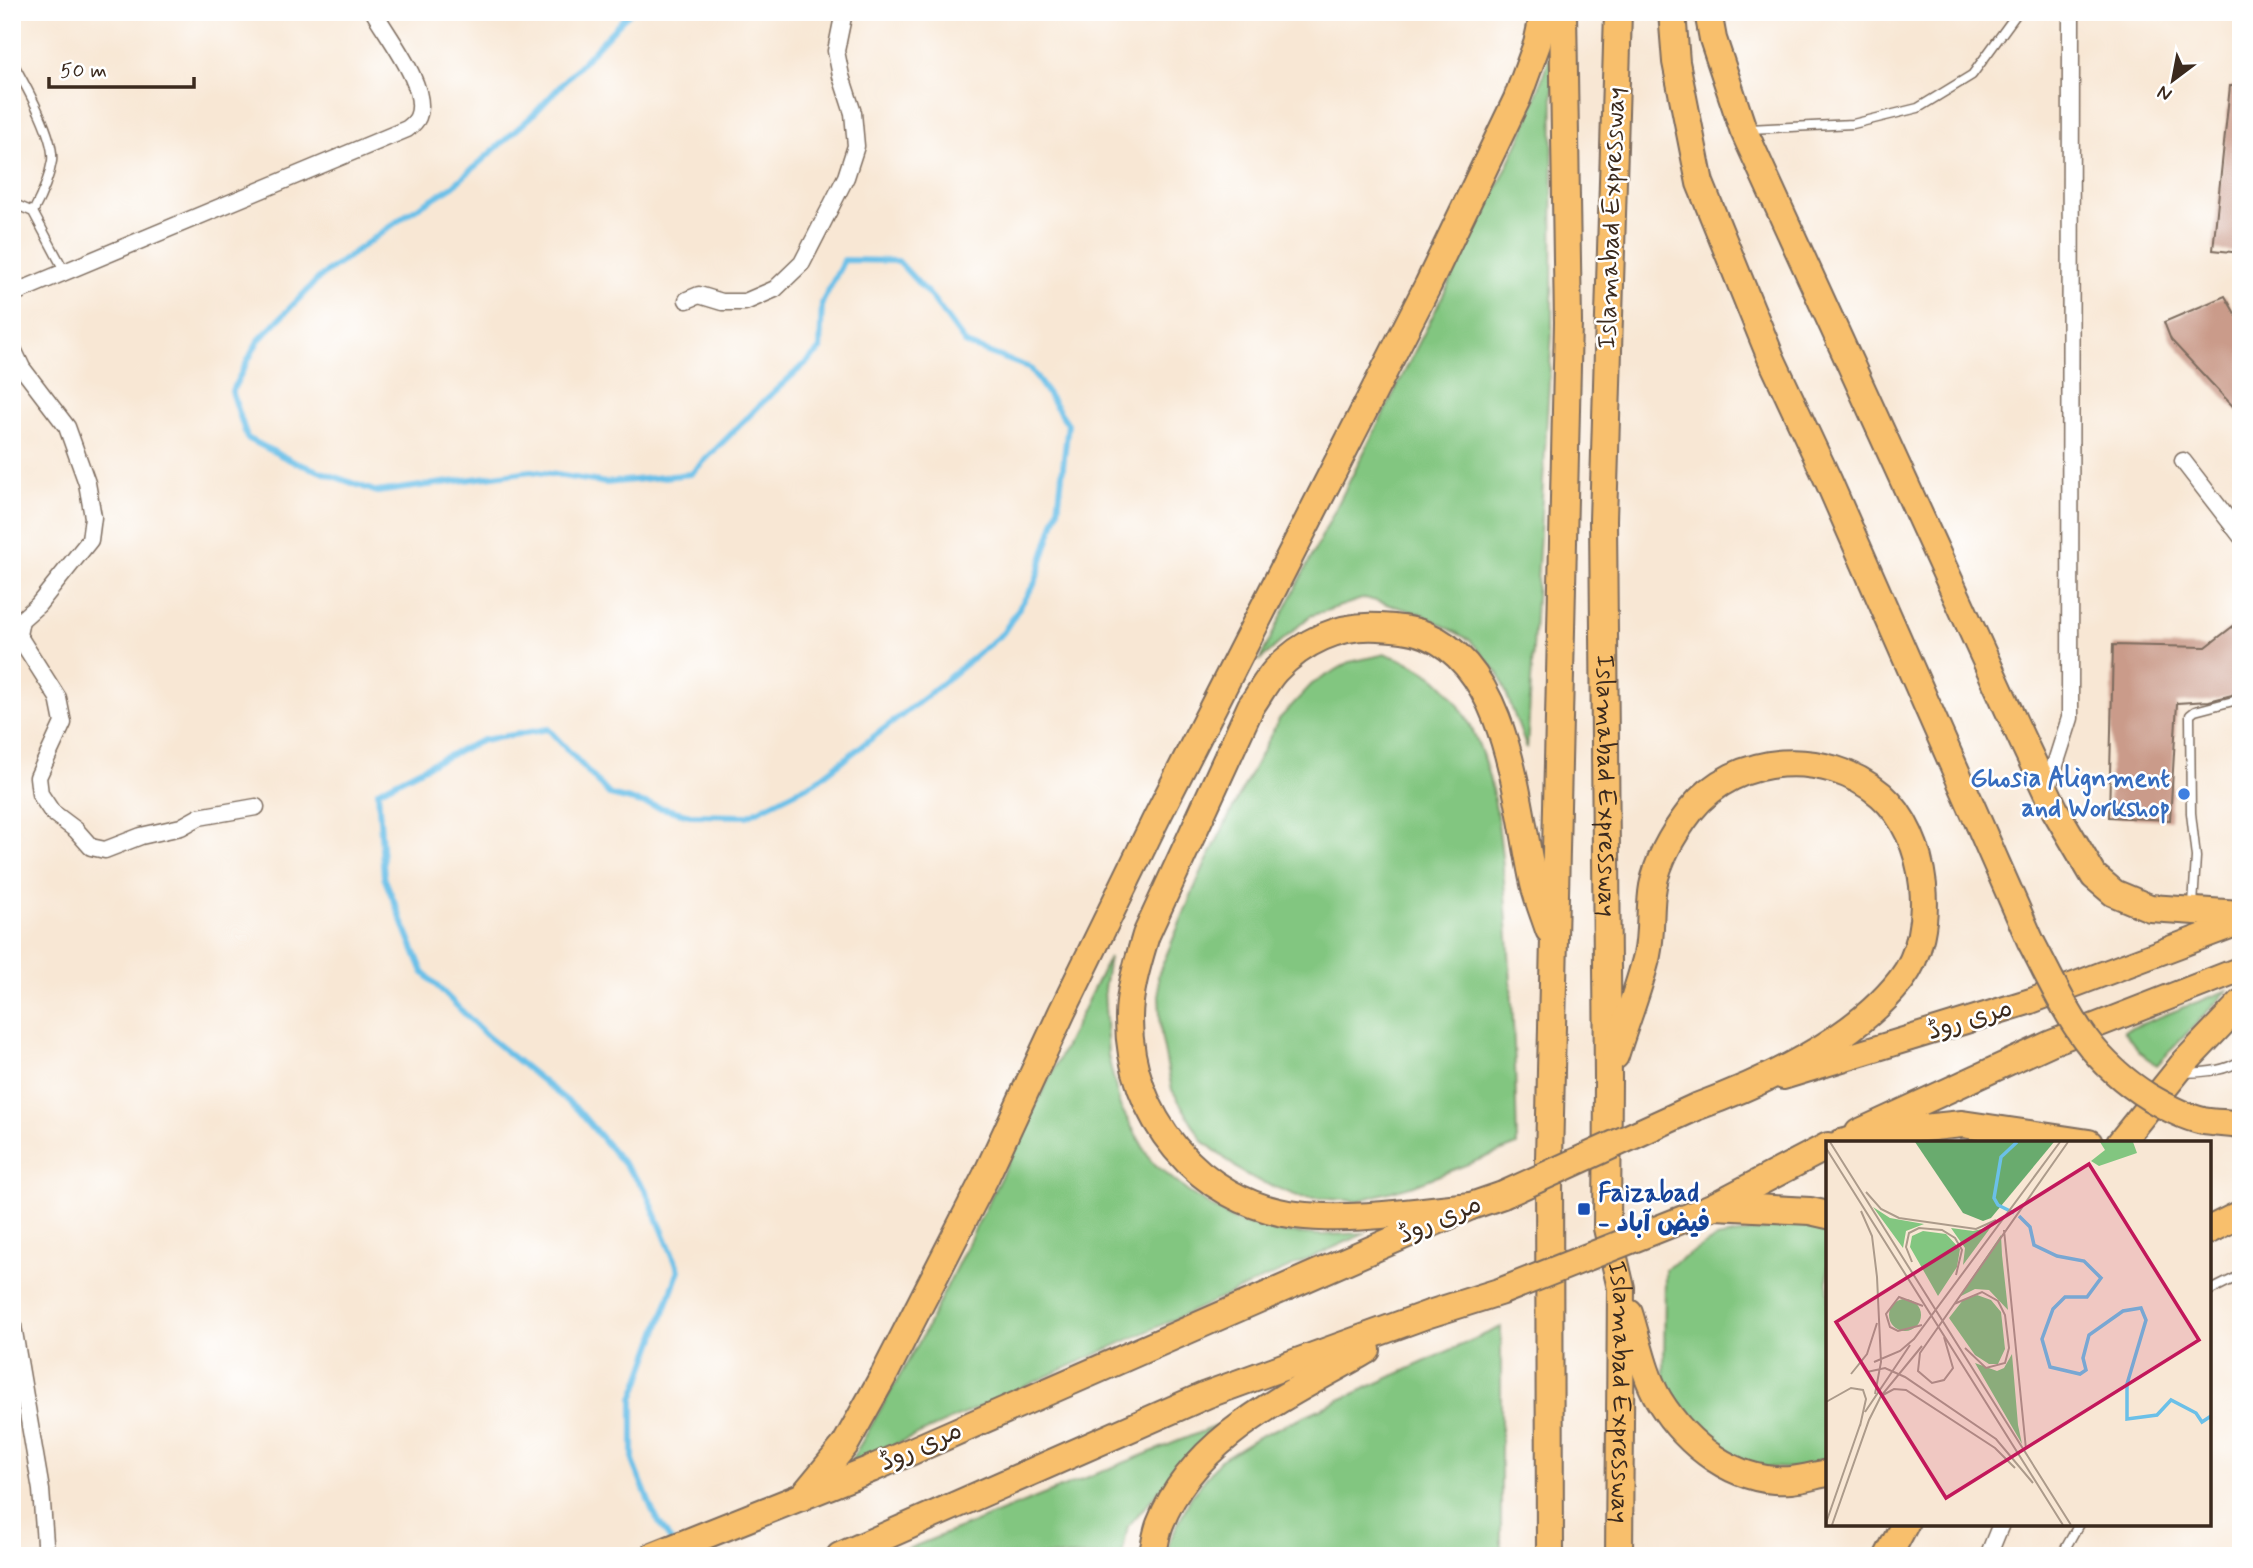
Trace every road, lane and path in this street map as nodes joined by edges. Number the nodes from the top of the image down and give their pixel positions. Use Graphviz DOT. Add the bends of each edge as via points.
graph roads {
  1 [pos="374,12"];
  2 [pos="844,12"];
  3 [pos="1544,12"];
  4 [pos="1563,12"];
  5 [pos="1618,12"];
  6 [pos="1672,12"];
  7 [pos="1708,12"];
  8 [pos="2018,12"];
  9 [pos="2071,12"];
  10 [pos="12,61"];
  11 [pos="1742,129"];
  12 [pos="12,203"];
  13 [pos="33,212"];
  14 [pos="65,272"];
  15 [pos="12,294"];
  16 [pos="687,300"];
  17 [pos="12,347"];
  18 [pos="2183,461"];
  19 [pos="2241,536"];
  20 [pos="2241,699"];
  21 [pos="2047,790"];
  22 [pos="256,807"];
  23 [pos="2193,912"];
  24 [pos="2241,914"];
  25 [pos="2241,922"];
  26 [pos="1555,948"];
  27 [pos="2241,968"];
  28 [pos="2241,1003"];
  29 [pos="2241,1060"];
  30 [pos="2175,1074"];
  31 [pos="1608,1078"];
  32 [pos="1745,1089"];
  33 [pos="2241,1125"];
  34 [pos="1840,1141"];
  35 [pos="1847,1141"];
  36 [pos="2081,1141"];
  37 [pos="2122,1141"];
  38 [pos="1826,1148"];
  39 [pos="1471,1206"];
  40 [pos="1714,1206"];
  41 [pos="2241,1214"];
  42 [pos="1826,1215"];
  43 [pos="2211,1229"];
  44 [pos="2241,1275"];
  45 [pos="1621,1288"];
  46 [pos="2211,1290"];
  47 [pos="1429,1314"];
  48 [pos="12,1320"];
  49 [pos="1826,1473"];
  50 [pos="802,1496"];
  51 [pos="1904,1526"];
  52 [pos="2000,1526"];
  53 [pos="2077,1526"];
  54 [pos="1550,1529"];
  55 [pos="46,1556"];
  56 [pos="653,1556"];
  57 [pos="840,1556"];
  58 [pos="1152,1556"];
  59 [pos="1544,1556"];
  60 [pos="1550,1556"];
  61 [pos="1619,1556"];
  62 [pos="1888,1556"];
  63 [pos="1988,1556"];
  64 [pos="2061,1556"];
  1 -- 14 [label="street" via="418,87 418,120 407,129"];
  2 -- 16 [label="street" via="836,51 853,113 856,146 846,177 802,263 775,289 745,302 699,295"];
  3 -- 50 [label="highway" via="1517,99 1428,285 1156,818 986,1176 845,1445"];
  4 -- 26 [label="highway, Islamabad Expressway" via="1568,322"];
  5 -- 31 [label="highway, Islamabad Expressway" via="1603,520"];
  6 -- 33 [label="highway, bridge" via="1676,62 1700,183 1771,358 2031,942 2073,1022 2111,1070 2185,1115"];
  7 -- 11 [label="highway"];
  8 -- 11 [label="lane" via="1972,75 1918,108 1853,124"];
  9 -- 21 [label="street" via="2070,718"];
  10 -- 13 [label="lane" via="47,135 52,160"];
  11 -- 21 [label="highway"];
  12 -- 13 [label="lane"];
  13 -- 14 [label="lane"];
  14 -- 15 [label="street"];
  17 -- 22 [label="street" via="22,368 67,427 87,483 93,517 90,540 21,620 18,635 58,698 63,723 38,777 40,794 52,812 91,847 105,850 199,817"];
  18 -- 19 [label="street"];
  20 -- 23 [label="lane" via="2190,715 2196,857"];
  21 -- 23 [label="highway" via="2094,876 2114,893 2150,908"];
  23 -- 24 [label="highway"];
  25 -- 32 [label="main road, مری روڈ" via="2031,1001"];
  26 -- 39 [label="highway" via="1535,887 1504,740 1476,677 1455,654 1427,635 1400,628 1334,631 1303,646 1275,672 1251,706 1142,948 1129,1018 1133,1057 1144,1094 1160,1127 1200,1175 1259,1207 1335,1218"];
  26 -- 54 [label="highway, Islamabad Expressway" via="1549,1159"];
  27 -- 34 [label="main road" via="2051,1043"];
  28 -- 30 [label="highway"];
  29 -- 30 [label="lane" via="2211,1071"];
  30 -- 37 [label="highway"];
  31 -- 32 [label="highway" via="1647,954 1654,884 1677,829 1715,787 1740,773 1795,761 1824,766 1881,796 1901,819 1924,884 1923,925 1916,954 1902,979 1839,1038"];
  31 -- 45 [label="highway, Islamabad Expressway" via="1607,1228"];
  32 -- 39 [label="highway, مری روڈ, bridge"];
  35 -- 36 [label="highway" via="1884,1132 1962,1124"];
  38 -- 40 [label="highway"];
  39 -- 50 [label="highway, مری روڈ"];
  40 -- 42 [label="highway"];
  40 -- 47 [label="highway, bridge" via="1502,1291"];
  41 -- 43 [label="highway"];
  44 -- 46 [label="lane"];
  45 -- 49 [label="highway" via="1658,1398 1680,1429 1713,1460 1751,1477 1789,1480"];
  45 -- 61 [label="highway, Islamabad Expressway"];
  47 -- 57 [label="highway" via="1206,1395"];
  47 -- 58 [label="highway" via="1251,1416 1209,1452 1182,1484 1160,1524"];
  48 -- 55 [label="street" via="41,1490"];
  50 -- 56 [label="highway, مری روڈ"];
  51 -- 62 [label="highway"];
  52 -- 63 [label="street"];
  53 -- 64 [label="lane"];
  54 -- 59 [label="highway"];
  54 -- 60 [label="highway, Islamabad Expressway"];
}
